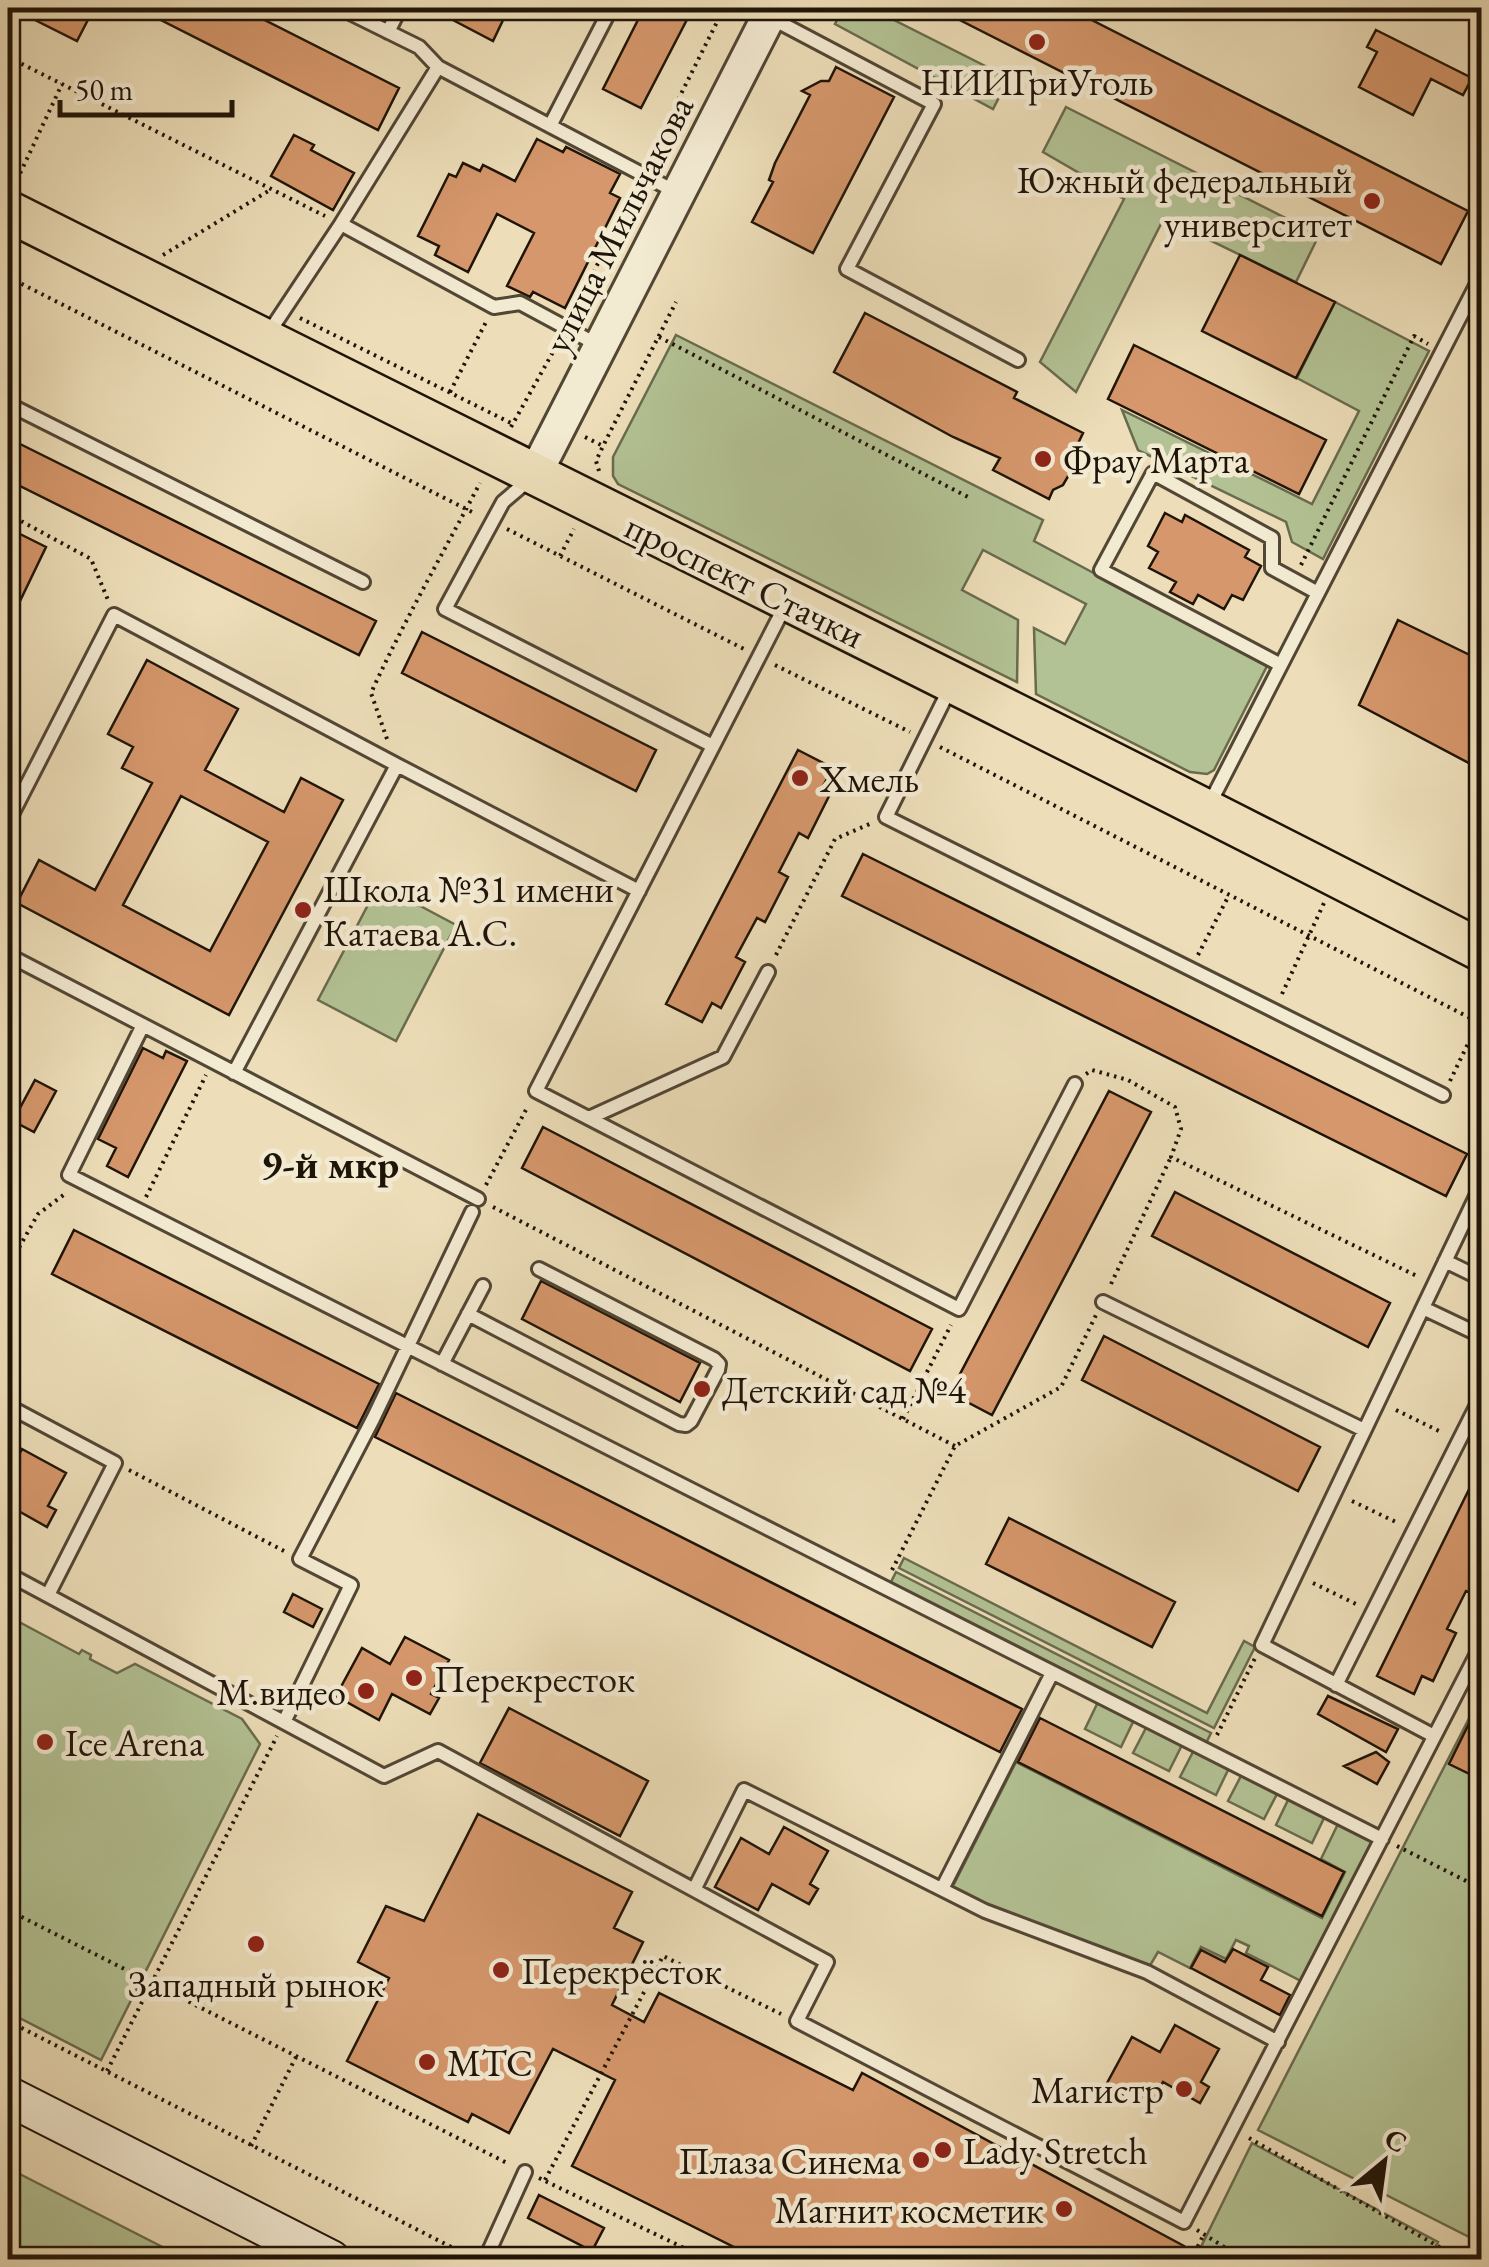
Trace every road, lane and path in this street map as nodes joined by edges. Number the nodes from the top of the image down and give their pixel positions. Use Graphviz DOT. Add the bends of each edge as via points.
graph roads {
  1 [pos="340,8"];
  2 [pos="400,8"];
  3 [pos="611,8"];
  4 [pos="724,8"];
  5 [pos="771,12"];
  6 [pos="388,32"];
  7 [pos="8,57"];
  8 [pos="438,68"];
  9 [pos="62,84"];
  10 [pos="550,126"];
  11 [pos="641,174"];
  12 [pos="271,189"];
  13 [pos="678,193"];
  14 [pos="10,201"];
  15 [pos="341,224"];
  16 [pos="163,255"];
  17 [pos="1482,274"];
  18 [pos="676,302"];
  19 [pos="494,307"];
  20 [pos="567,328"];
  21 [pos="659,336"];
  22 [pos="264,340"];
  23 [pos="601,346"];
  24 [pos="1441,351"];
  25 [pos="1018,360"];
  26 [pos="450,392"];
  27 [pos="8,404"];
  28 [pos="495,455"];
  29 [pos="596,461"];
  30 [pos="534,476"];
  31 [pos="968,497"];
  32 [pos="8,514"];
  33 [pos="1294,580"];
  34 [pos="364,582"];
  35 [pos="1318,593"];
  36 [pos="787,601"];
  37 [pos="114,615"];
  38 [pos="1281,665"];
  39 [pos="952,684"];
  40 [pos="713,746"];
  41 [pos="397,765"];
  42 [pos="1207,809"];
  43 [pos="886,817"];
  44 [pos="8,822"];
  45 [pos="1336,876"];
  46 [pos="638,891"];
  47 [pos="1228,897"];
  48 [pos="1482,951"];
  49 [pos="8,955"];
  50 [pos="1191,969"];
  51 [pos="768,972"];
  52 [pos="1274,1010"];
  53 [pos="1478,1023"];
  54 [pos="142,1025"];
  55 [pos="213,1062"];
  56 [pos="234,1073"];
  57 [pos="1075,1084"];
  58 [pos="536,1091"];
  59 [pos="1443,1095"];
  60 [pos="588,1118"];
  61 [pos="1171,1157"];
  62 [pos="82,1182"];
  63 [pos="1482,1184"];
  64 [pos="475,1206"];
  65 [pos="139,1211"];
  66 [pos="1445,1261"];
  67 [pos="8,1267"];
  68 [pos="539,1268"];
  69 [pos="1482,1279"];
  70 [pos="1434,1285"];
  71 [pos="483,1286"];
  72 [pos="1102,1302"];
  73 [pos="1423,1308"];
  74 [pos="959,1310"];
  75 [pos="468,1314"];
  76 [pos="1482,1336"];
  77 [pos="407,1346"];
  78 [pos="442,1364"];
  79 [pos="1482,1395"];
  80 [pos="1378,1402"];
  81 [pos="8,1406"];
  82 [pos="903,1419"];
  83 [pos="1364,1430"];
  84 [pos="1459,1440"];
  85 [pos="955,1446"];
  86 [pos="116,1464"];
  87 [pos="1334,1493"];
  88 [pos="1414,1530"];
  89 [pos="300,1559"];
  90 [pos="8,1574"];
  91 [pos="1295,1575"];
  92 [pos="883,1588"];
  93 [pos="48,1595"];
  94 [pos="1372,1612"];
  95 [pos="1482,1644"];
  96 [pos="1262,1645"];
  97 [pos="1052,1673"];
  98 [pos="1336,1684"];
  99 [pos="284,1722"];
  100 [pos="1434,1736"];
  101 [pos="1208,1752"];
  102 [pos="1382,1839"];
  103 [pos="1404,1850"];
  104 [pos="1482,1889"];
  105 [pos="694,1890"];
  106 [pos="942,1890"];
  107 [pos="8,1910"];
  108 [pos="151,1983"];
  109 [pos="8,2021"];
  110 [pos="797,2021"];
  111 [pos="1278,2042"];
  112 [pos="296,2058"];
  113 [pos="106,2071"];
  114 [pos="8,2096"];
  115 [pos="1233,2129"];
  116 [pos="251,2146"];
  117 [pos="525,2172"];
  118 [pos="545,2180"];
  119 [pos="1184,2222"];
  120 [pos="1204,2234"];
  121 [pos="331,2260"];
  122 [pos="476,2260"];
  123 [pos="484,2260"];
  124 [pos="709,2260"];
  125 [pos="1191,2260"];
  126 [pos="1245,2260"];
  127 [pos="1462,2260"];
  1 -- 6 [label="lane"];
  2 -- 6 [label="lane"];
  3 -- 10 [label="lane"];
  4 -- 11 [label="path"];
  5 -- 13 [label="street, улица Мильчакова"];
  5 -- 25 [label="lane" via="934,104 847,269"];
  6 -- 8 [label="lane" via="419,47"];
  7 -- 9 [label="path"];
  8 -- 10 [label="lane"];
  8 -- 15 [label="lane"];
  9 -- 12 [label="path"];
  9 -- 14 [label="path"];
  10 -- 11 [label="lane"];
  11 -- 13 [label="lane"];
  11 -- 20 [label="path"];
  12 -- 15 [label="path"];
  12 -- 16 [label="path"];
  13 -- 23 [label="street, улица Мильчакова"];
  14 -- 22 [label="main road, проспект Стачки"];
  15 -- 19 [label="lane"];
  15 -- 22 [label="lane"];
  17 -- 24 [label="lane"];
  18 -- 21 [label="path"];
  19 -- 20 [label="lane" via="520,303"];
  19 -- 26 [label="path"];
  20 -- 23 [label="lane"];
  20 -- 28 [label="path"];
  21 -- 29 [label="path"];
  21 -- 31 [label="path"];
  22 -- 28 [label="main road, проспект Стачки"];
  23 -- 30 [label="street, улица Мильчакова"];
  24 -- 33 [label="path" via="1414,336"];
  24 -- 35 [label="lane"];
  27 -- 34 [label="lane"];
  28 -- 30 [label="main road, проспект Стачки"];
  28 -- 41 [label="path" via="371,693"];
  30 -- 36 [label="main road, проспект Стачки"];
  30 -- 40 [label="lane" via="503,502 445,609"];
  32 -- 37 [label="path" via="91,558"];
  33 -- 35 [label="lane"];
  33 -- 38 [label="lane" via="1272,568 1272,538 1154,473 1101,570"];
  35 -- 38 [label="lane"];
  36 -- 39 [label="main road, проспект Стачки"];
  36 -- 40 [label="lane"];
  37 -- 41 [label="lane"];
  37 -- 44 [label="lane"];
  38 -- 42 [label="lane"];
  39 -- 42 [label="main road, проспект Стачки"];
  39 -- 43 [label="lane"];
  40 -- 46 [label="lane"];
  41 -- 46 [label="lane"];
  41 -- 56 [label="lane"];
  42 -- 45 [label="main road, проспект Стачки"];
  43 -- 50 [label="lane"];
  43 -- 51 [label="path" via="835,839"];
  45 -- 48 [label="main road, проспект Стачки"];
  45 -- 52 [label="path"];
  46 -- 58 [label="lane"];
  47 -- 50 [label="path"];
  49 -- 54 [label="lane"];
  50 -- 52 [label="lane"];
  51 -- 60 [label="lane" via="723,1058"];
  52 -- 59 [label="lane"];
  53 -- 59 [label="path"];
  54 -- 55 [label="lane"];
  54 -- 62 [label="lane" via="68,1175"];
  55 -- 56 [label="lane"];
  55 -- 65 [label="path"];
  56 -- 64 [label="lane"];
  57 -- 61 [label="path" via="1092,1070 1128,1080 1175,1107 1181,1128"];
  57 -- 74 [label="lane"];
  58 -- 60 [label="lane"];
  58 -- 64 [label="path"];
  60 -- 74 [label="lane"];
  61 -- 70 [label="path"];
  61 -- 72 [label="path"];
  62 -- 65 [label="lane"];
  62 -- 67 [label="path" via="38,1214"];
  63 -- 66 [label="lane"];
  64 -- 77 [label="lane"];
  64 -- 82 [label="path"];
  65 -- 77 [label="lane"];
  66 -- 69 [label="lane"];
  66 -- 70 [label="lane"];
  68 -- 75 [label="lane" via="719,1364 691,1421 679,1424"];
  70 -- 73 [label="lane"];
  71 -- 75 [label="lane"];
  72 -- 83 [label="lane"];
  72 -- 85 [label="path" via="1061,1388"];
  73 -- 76 [label="lane"];
  73 -- 80 [label="lane"];
  74 -- 82 [label="path"];
  75 -- 78 [label="lane"];
  77 -- 78 [label="lane"];
  77 -- 89 [label="lane"];
  78 -- 92 [label="lane"];
  79 -- 84 [label="lane"];
  80 -- 83 [label="lane"];
  80 -- 84 [label="path"];
  81 -- 86 [label="lane"];
  82 -- 85 [label="path"];
  83 -- 87 [label="lane"];
  84 -- 88 [label="lane"];
  85 -- 92 [label="path"];
  86 -- 89 [label="path"];
  86 -- 93 [label="lane"];
  87 -- 88 [label="path"];
  87 -- 91 [label="lane"];
  88 -- 94 [label="lane"];
  89 -- 99 [label="lane" via="352,1584"];
  90 -- 93 [label="lane"];
  91 -- 94 [label="path"];
  91 -- 96 [label="lane"];
  92 -- 97 [label="lane"];
  93 -- 99 [label="lane"];
  94 -- 98 [label="lane"];
  95 -- 100 [label="lane"];
  96 -- 98 [label="lane"];
  96 -- 101 [label="path"];
  97 -- 101 [label="lane"];
  97 -- 106 [label="lane"];
  98 -- 100 [label="lane"];
  99 -- 105 [label="lane" via="384,1776 438,1751"];
  99 -- 108 [label="path"];
  100 -- 102 [label="lane"];
  101 -- 102 [label="lane"];
  102 -- 111 [label="lane"];
  103 -- 104 [label="path"];
  105 -- 106 [label="lane" via="744,1790"];
  105 -- 110 [label="lane" via="827,1962"];
  106 -- 111 [label="lane" via="1148,1972"];
  107 -- 108 [label="path"];
  108 -- 112 [label="path"];
  108 -- 113 [label="path"];
  109 -- 113 [label="path"];
  110 -- 118 [label="path" via="663,1956"];
  110 -- 119 [label="lane"];
  111 -- 115 [label="lane"];
  112 -- 116 [label="path"];
  112 -- 117 [label="path"];
  113 -- 116 [label="path"];
  114 -- 121 [label="main road"];
  115 -- 119 [label="lane"];
  115 -- 127 [label="path"];
  116 -- 122 [label="path"];
  117 -- 118 [label="path"];
  117 -- 123 [label="lane"];
  118 -- 124 [label="path"];
  119 -- 120 [label="path"];
  120 -- 125 [label="path"];
  120 -- 126 [label="path"];
}
